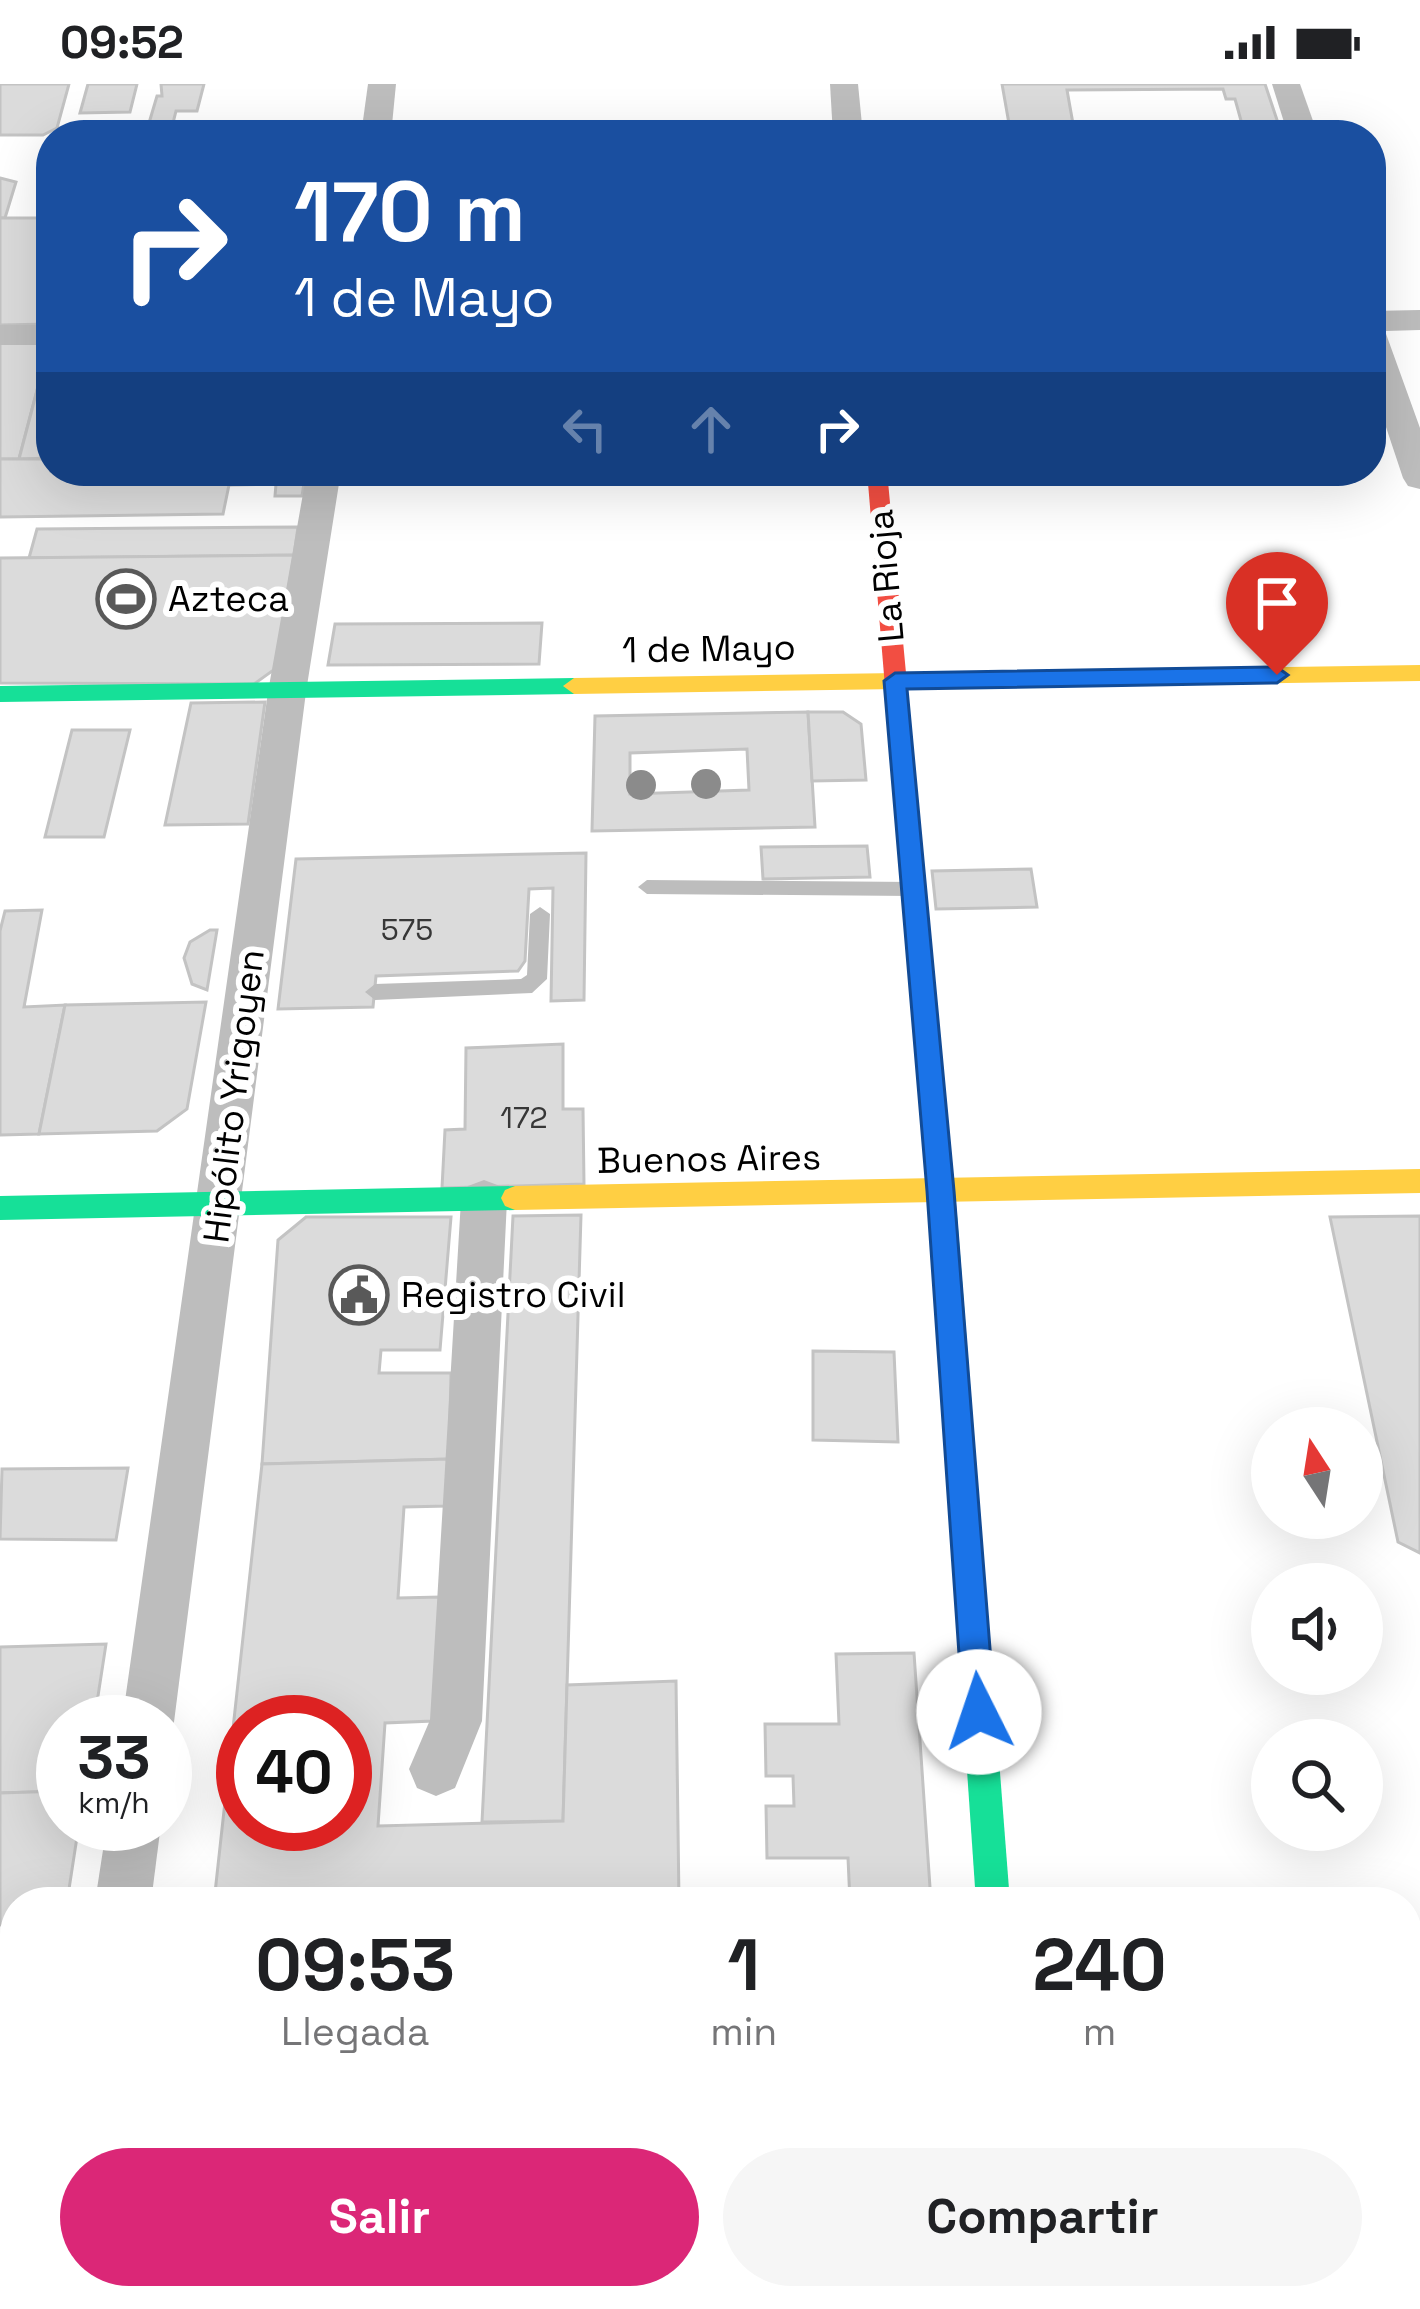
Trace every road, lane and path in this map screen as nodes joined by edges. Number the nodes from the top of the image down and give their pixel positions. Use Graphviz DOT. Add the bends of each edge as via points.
graph roads {
  1 [pos="382,84"];
  2 [pos="844,84"];
  3 [pos="1286,84"];
  4 [pos="378,120"];
  5 [pos="847,120"];
  6 [pos="1298,120"];
  7 [pos="1386,320"];
  8 [pos="1420,320"];
  9 [pos="0,335"];
  10 [pos="36,335"];
  11 [pos="1386,378"];
  12 [pos="1420,478"];
  13 [pos="321,486"];
  14 [pos="878,486"];
  15 [pos="1420,673"];
  16 [pos="895,681"];
  17 [pos="286,692"];
  18 [pos="0,694"];
  19 [pos="647,887"];
  20 [pos="914,889"];
  21 [pos="539,914"];
  22 [pos="375,992"];
  23 [pos="1420,1180"];
  24 [pos="940,1191"];
  25 [pos="484,1200"];
  26 [pos="220,1203"];
  27 [pos="0,1208"];
  28 [pos="152,1695"];
  29 [pos="436,1769"];
  30 [pos="130,1851"];
  31 [pos="125,1887"];
  32 [pos="992,1887"];
  1 -- 4 [label="street"];
  2 -- 5 [label="street"];
  3 -- 6 [label="street"];
  7 -- 8 [label="street"];
  9 -- 10 [label="street"];
  11 -- 12 [label="street"];
  13 -- 17 [label="street, Hipólito Yrigoyen"];
  14 -- 16 [label="street, La Rioja"];
  15 -- 16 [label="street, 1 de Mayo"];
  16 -- 17 [label="street, 1 de Mayo"];
  16 -- 20 [label="street, La Rioja"];
  17 -- 18 [label="street, 1 de Mayo"];
  17 -- 26 [label="street, Hipólito Yrigoyen"];
  19 -- 20 [label="lane"];
  20 -- 24 [label="street, La Rioja"];
  21 -- 22 [label="lane" via="537,979 525,987"];
  23 -- 24 [label="street, Buenos Aires"];
  24 -- 25 [label="street, Buenos Aires"];
  24 -- 32 [label="street, La Rioja"];
  25 -- 26 [label="street, Buenos Aires"];
  25 -- 29 [label="street" via="456,1721"];
  26 -- 27 [label="street, Buenos Aires"];
  26 -- 28 [label="street, Hipólito Yrigoyen"];
  30 -- 31 [label="street"];
}
